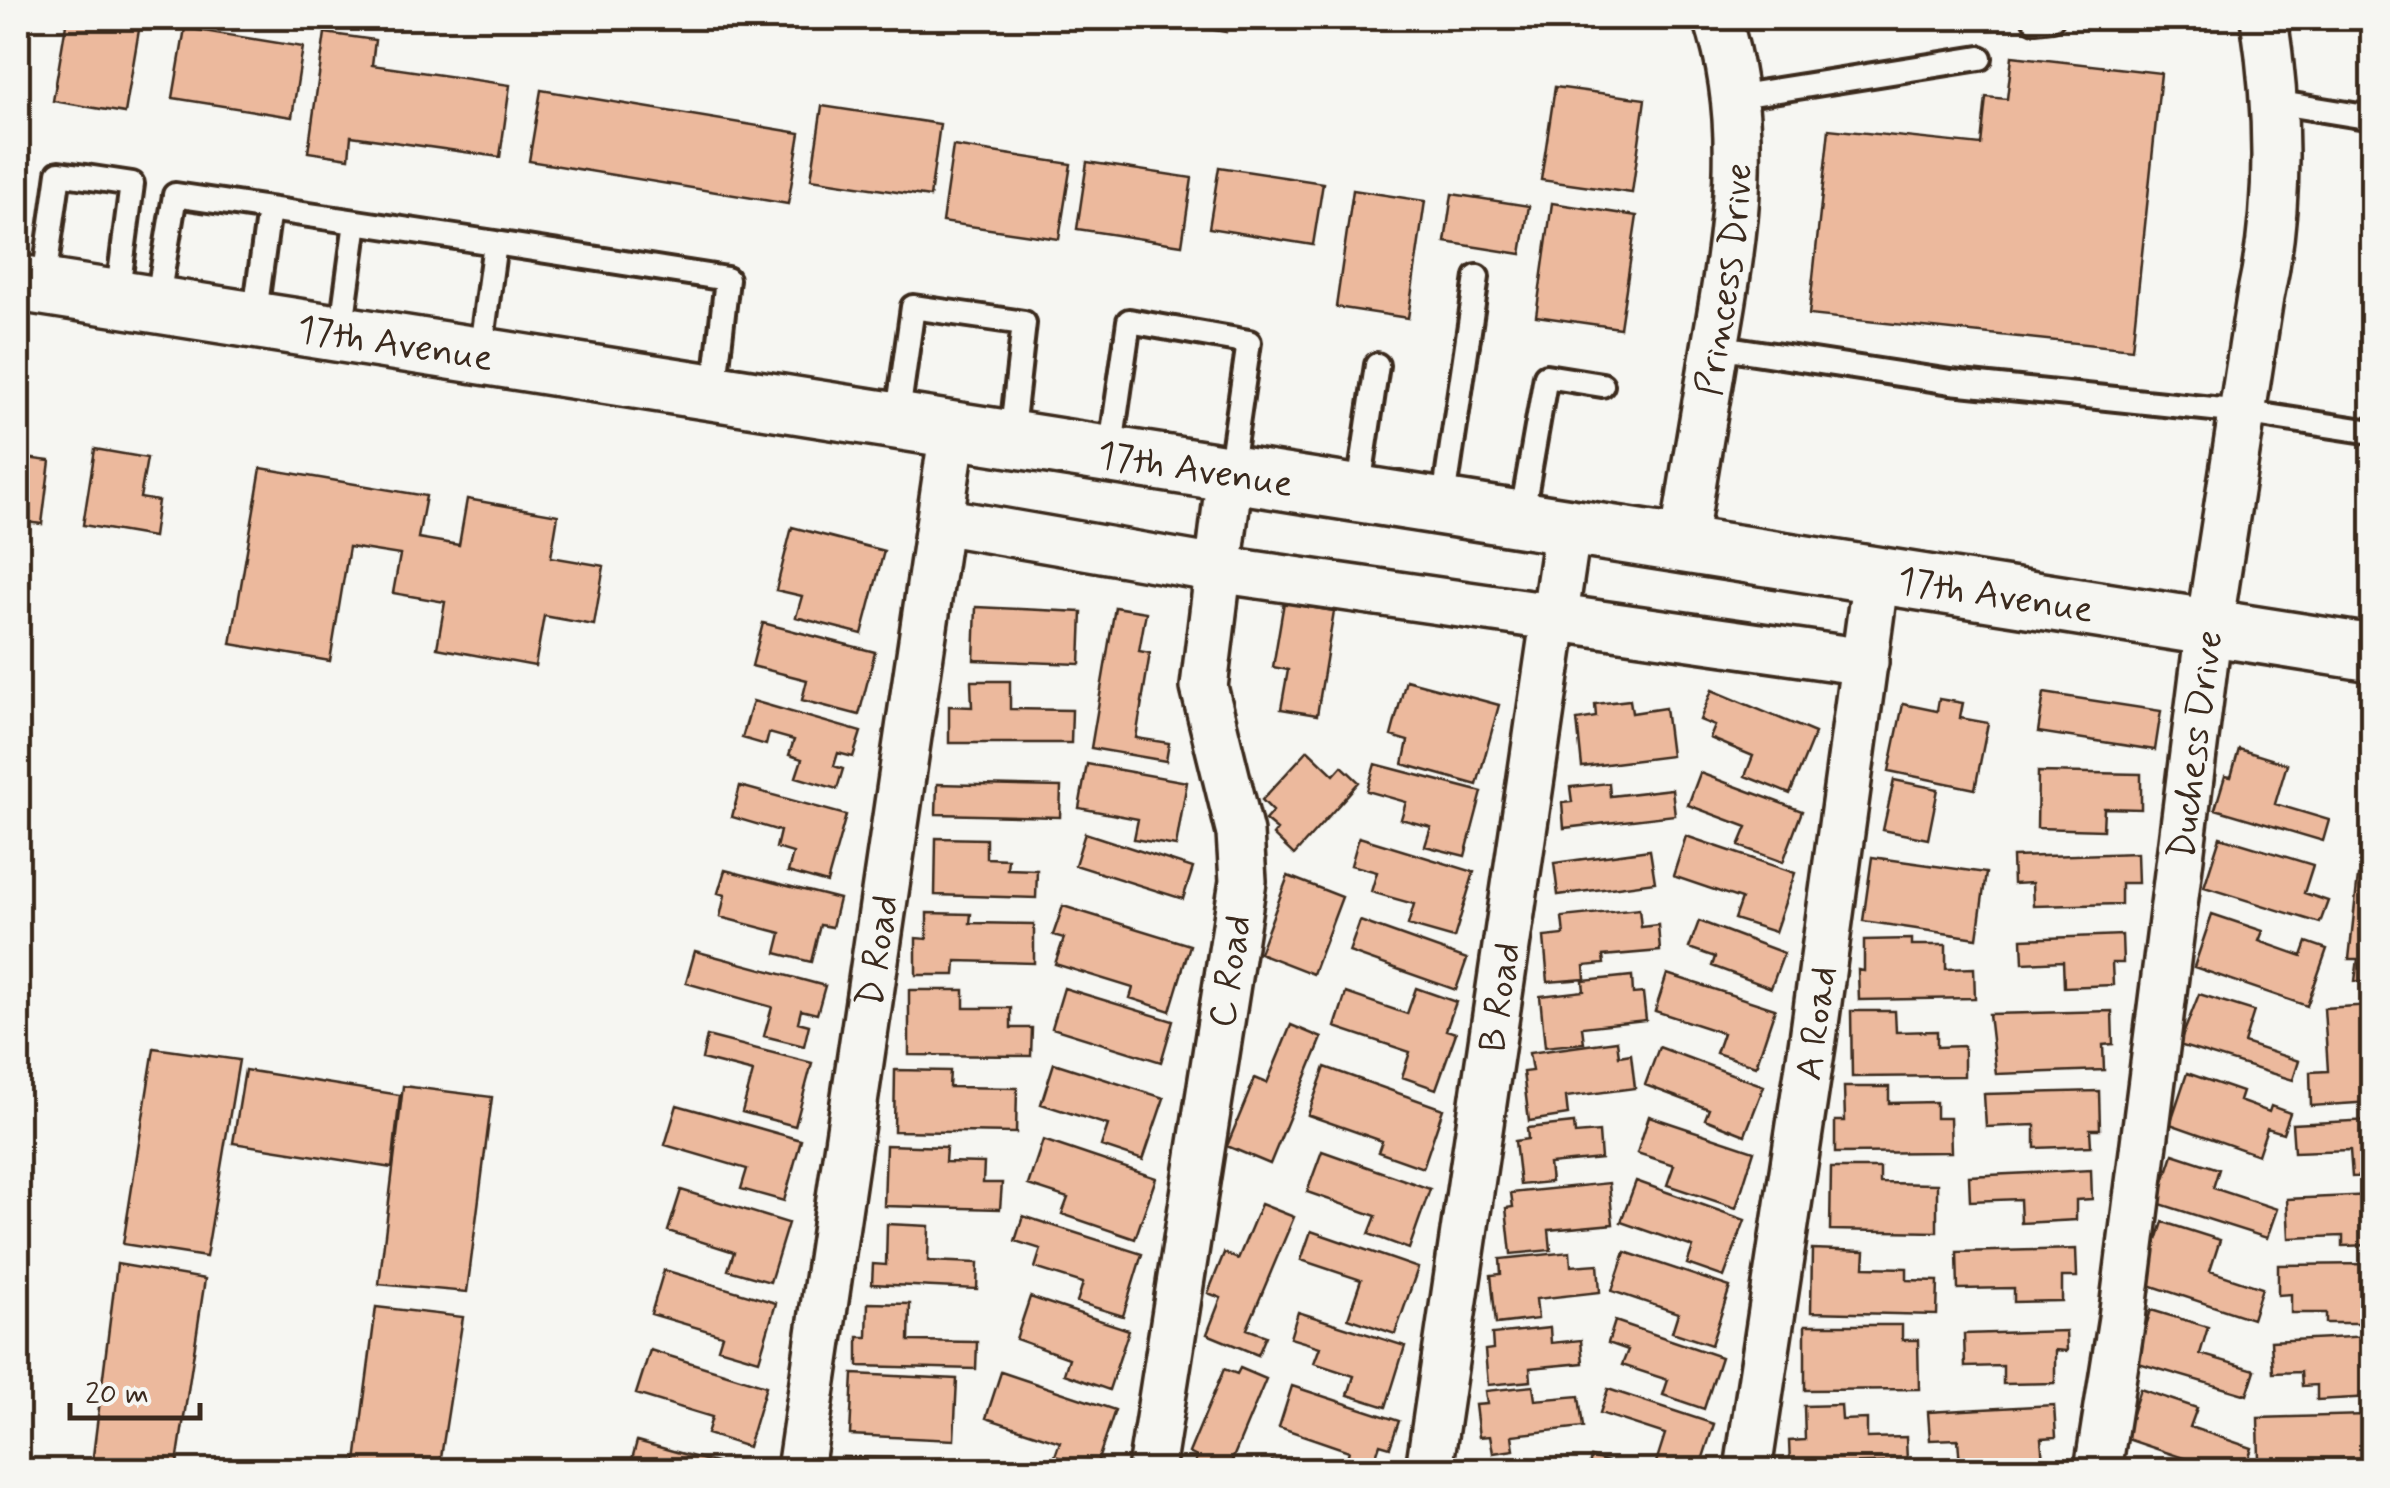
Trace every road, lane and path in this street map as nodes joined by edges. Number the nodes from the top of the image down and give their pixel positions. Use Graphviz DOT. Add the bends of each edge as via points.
graph roads {
  1 [pos="1717,18"];
  2 [pos="2264,18"];
  3 [pos="1980,58"];
  4 [pos="1734,97"];
  5 [pos="2274,102"];
  6 [pos="2372,118"];
  7 [pos="269,209"];
  8 [pos="356,222"];
  9 [pos="495,244"];
  10 [pos="1477,278"];
  11 [pos="30,285"];
  12 [pos="137,301"];
  13 [pos="254,320"];
  14 [pos="341,333"];
  15 [pos="1716,346"];
  16 [pos="480,356"];
  17 [pos="1377,365"];
  18 [pos="1602,385"];
  19 [pos="714,392"];
  20 [pos="2242,412"];
  21 [pos="897,421"];
  22 [pos="953,430"];
  23 [pos="2372,432"];
  24 [pos="1011,439"];
  25 [pos="1110,454"];
  26 [pos="1230,474"];
  27 [pos="1358,494"];
  28 [pos="1443,506"];
  29 [pos="942,521"];
  30 [pos="1544,522"];
  31 [pos="1683,544"];
  32 [pos="1217,569"];
  33 [pos="1876,575"];
  34 [pos="1555,616"];
  35 [pos="2209,627"];
  36 [pos="2372,653"];
  37 [pos="1865,662"];
  38 [pos="800,1470"];
  39 [pos="1151,1470"];
  40 [pos="1428,1470"];
  41 [pos="1748,1470"];
  42 [pos="2098,1470"];
  1 -- 4 [label="street, Princess Drive"];
  2 -- 5 [label="street, Duchess Drive"];
  3 -- 4 [label="lane"];
  4 -- 15 [label="street, Princess Drive" via="1738,178"];
  5 -- 6 [label="lane"];
  5 -- 20 [label="street, Duchess Drive" via="2271,250"];
  7 -- 8 [label="lane"];
  7 -- 12 [label="lane" via="175,195"];
  7 -- 13 [label="lane"];
  8 -- 9 [label="lane"];
  8 -- 14 [label="lane"];
  9 -- 16 [label="lane"];
  9 -- 19 [label="lane" via="728,279"];
  10 -- 28 [label="lane"];
  11 -- 12 [label="main road, 17th Avenue"];
  11 -- 12 [label="lane" via="59,173 96,178 132,184"];
  12 -- 13 [label="main road, 17th Avenue"];
  13 -- 14 [label="main road, 17th Avenue"];
  14 -- 16 [label="main road, 17th Avenue"];
  15 -- 20 [label="lane" via="1950,382"];
  15 -- 31 [label="street, Princess Drive"];
  16 -- 19 [label="main road, 17th Avenue"];
  17 -- 27 [label="lane"];
  18 -- 30 [label="lane" via="1546,376"];
  19 -- 21 [label="main road, 17th Avenue"];
  20 -- 23 [label="lane"];
  20 -- 35 [label="street, Duchess Drive"];
  21 -- 22 [label="main road, 17th Avenue"];
  21 -- 24 [label="lane" via="913,307 1024,323"];
  22 -- 24 [label="main road, 17th Avenue"];
  22 -- 29 [label="street, D Road"];
  24 -- 25 [label="main road, 17th Avenue"];
  25 -- 26 [label="main road, 17th Avenue"];
  25 -- 26 [label="lane" via="1129,321 1249,342"];
  26 -- 27 [label="main road, 17th Avenue"];
  26 -- 32 [label="street, C Road"];
  27 -- 28 [label="main road, 17th Avenue"];
  28 -- 30 [label="main road, 17th Avenue"];
  29 -- 32 [label="street"];
  29 -- 38 [label="street, D Road"];
  30 -- 31 [label="main road, 17th Avenue"];
  30 -- 34 [label="street, B Road"];
  31 -- 33 [label="main road, 17th Avenue"];
  32 -- 34 [label="street"];
  32 -- 39 [label="street, C Road" via="1204,687 1240,833 1243,881"];
  33 -- 35 [label="main road, 17th Avenue"];
  33 -- 37 [label="street, A Road"];
  34 -- 37 [label="street"];
  34 -- 40 [label="street, B Road"];
  35 -- 36 [label="main road, 17th Avenue"];
  35 -- 42 [label="street, Duchess Drive"];
  37 -- 41 [label="street, A Road"];
}
